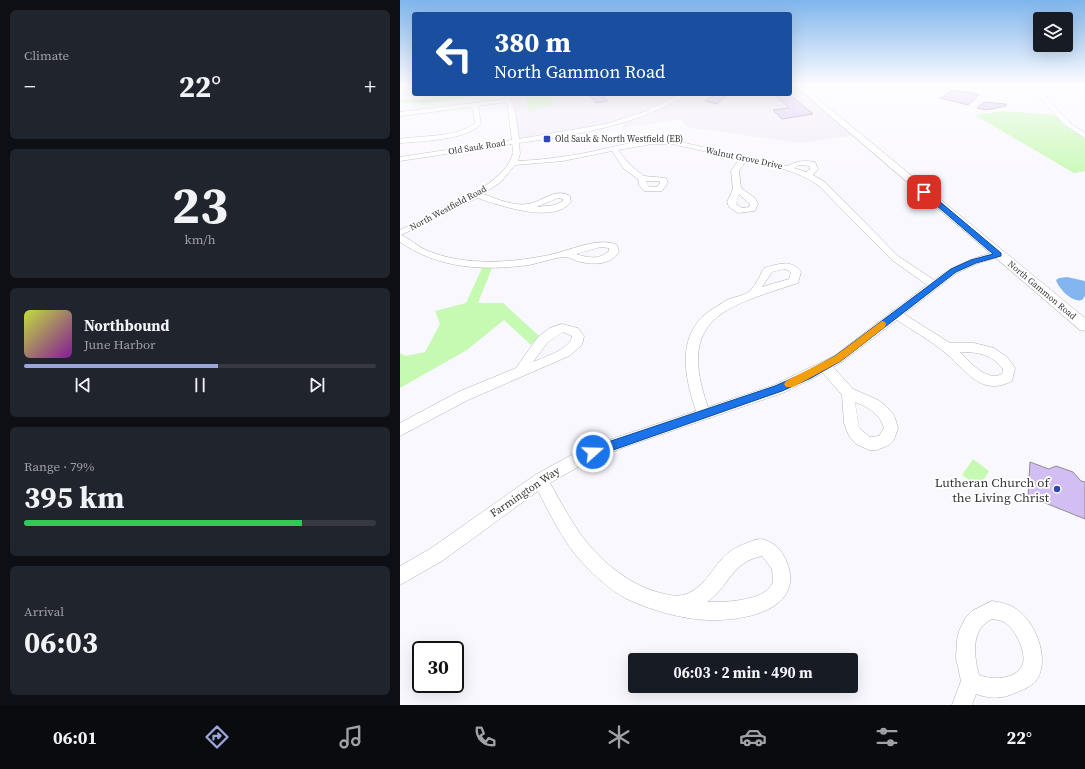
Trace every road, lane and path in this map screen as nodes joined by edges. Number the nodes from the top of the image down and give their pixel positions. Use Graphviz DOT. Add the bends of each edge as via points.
graph roads {
  1 [pos="477,117"];
  2 [pos="512,117"];
  3 [pos="637,117"];
  4 [pos="835,117"];
  5 [pos="1060,117"];
  6 [pos="1085,136"];
  7 [pos="515,141"];
  8 [pos="401,143"];
  9 [pos="614,149"];
  10 [pos="744,158"];
  11 [pos="400,159"];
  12 [pos="513,163"];
  13 [pos="788,168"];
  14 [pos="808,175"];
  15 [pos="642,178"];
  16 [pos="737,189"];
  17 [pos="476,195"];
  18 [pos="519,208"];
  19 [pos="400,233"];
  20 [pos="400,238"];
  21 [pos="566,254"];
  22 [pos="999,254"];
  23 [pos="934,285"];
  24 [pos="753,294"];
  25 [pos="896,314"];
  26 [pos="1085,326"];
  27 [pos="948,348"];
  28 [pos="824,366"];
  29 [pos="520,372"];
  30 [pos="848,393"];
  31 [pos="704,414"];
  32 [pos="400,430"];
  33 [pos="540,480"];
  34 [pos="400,576"];
  35 [pos="677,606"];
  36 [pos="972,683"];
  37 [pos="962,705"];
  1 -- 8 [label="street" via="478,124 472,128"];
  2 -- 7 [label="street"];
  3 -- 7 [label="street, Old Sauk Road" via="582,131"];
  4 -- 22 [label="main road, North Gammon Road"];
  5 -- 6 [label="street" via="1067,125"];
  7 -- 11 [label="street, Old Sauk Road"];
  7 -- 12 [label="street" via="516,154"];
  9 -- 10 [label="street, Walnut Grove Drive" via="641,143 666,142"];
  9 -- 12 [label="street, Walnut Grove Drive" via="563,159"];
  9 -- 15 [label="street" via="627,167"];
  10 -- 13 [label="street, Walnut Grove Drive"];
  10 -- 16 [label="street" via="735,171"];
  12 -- 17 [label="street, North Westfield Road" via="499,179"];
  13 -- 14 [label="street, Walnut Grove Drive"];
  13 -- 14 [label="street" via="798,163 812,164 814,169"];
  14 -- 23 [label="street, Walnut Grove Drive" via="831,192 895,258"];
  17 -- 18 [label="street"];
  17 -- 19 [label="street, North Westfield Road"];
  18 -- 18 [label="street" via="536,210 557,207 565,204 567,198 562,195 556,196"];
  20 -- 21 [label="street" via="423,252 470,264 523,263"];
  22 -- 23 [label="street, Farmington Way" via="964,266"];
  22 -- 26 [label="main road, North Gammon Road"];
  23 -- 25 [label="street, Farmington Way"];
  24 -- 31 [label="street" via="719,309 697,330 691,352 691,376"];
  25 -- 27 [label="street"];
  25 -- 28 [label="street, Farmington Way" via="838,359"];
  28 -- 30 [label="street"];
  28 -- 31 [label="street, Farmington Way" via="778,389"];
  29 -- 29 [label="street" via="570,351 579,340 578,335 562,328 549,334"];
  29 -- 32 [label="street" via="463,396"];
  31 -- 33 [label="street, Farmington Way" via="593,452"];
  33 -- 34 [label="street, Farmington Way" via="436,555"];
  33 -- 35 [label="street" via="573,538 595,564 631,591"];
  35 -- 35 [label="street" via="715,611 761,604 779,592 782,579 780,569 769,550 763,547 752,548 731,560 716,581 698,598"];
  36 -- 37 [label="street"];
}
